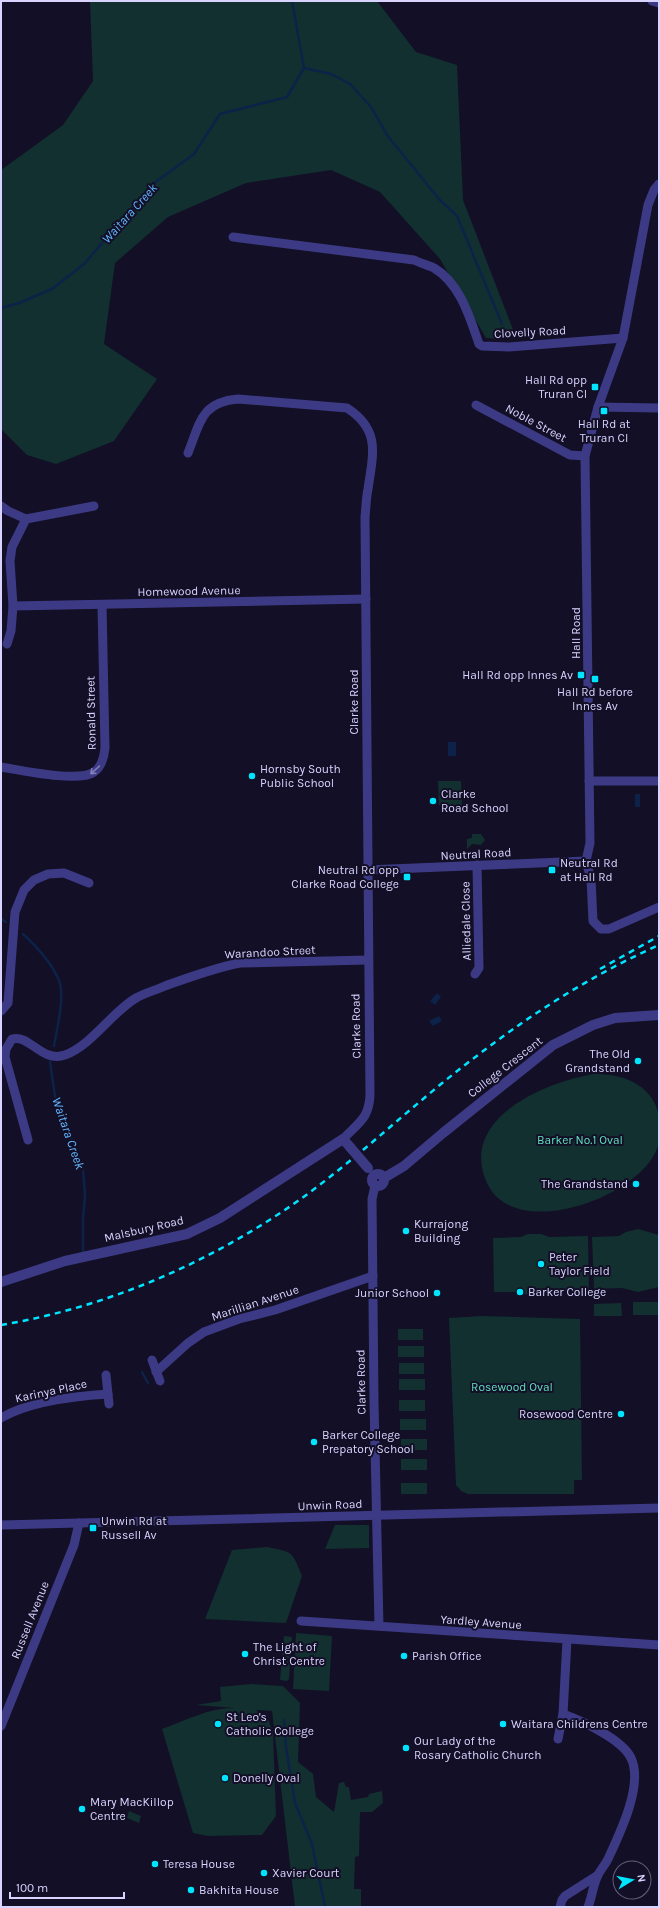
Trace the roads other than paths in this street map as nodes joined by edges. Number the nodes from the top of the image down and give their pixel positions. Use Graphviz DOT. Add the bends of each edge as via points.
graph roads {
  1 [pos="652,1"];
  2 [pos="659,3"];
  3 [pos="659,184"];
  4 [pos="232,237"];
  5 [pos="623,338"];
  6 [pos="476,405"];
  7 [pos="598,407"];
  8 [pos="659,408"];
  9 [pos="188,453"];
  10 [pos="585,456"];
  11 [pos="1,506"];
  12 [pos="94,506"];
  13 [pos="26,519"];
  14 [pos="366,599"];
  15 [pos="102,605"];
  16 [pos="12,606"];
  17 [pos="7,644"];
  18 [pos="1,767"];
  19 [pos="589,781"];
  20 [pos="659,781"];
  21 [pos="586,861"];
  22 [pos="477,865"];
  23 [pos="367,870"];
  24 [pos="90,883"];
  25 [pos="659,907"];
  26 [pos="368,960"];
  27 [pos="475,974"];
  28 [pos="2,1011"];
  29 [pos="659,1015"];
  30 [pos="343,1139"];
  31 [pos="28,1140"];
  32 [pos="371,1172"];
  33 [pos="384,1178"];
  34 [pos="375,1186"];
  35 [pos="373,1276"];
  36 [pos="1,1282"];
  37 [pos="152,1360"];
  38 [pos="106,1374"];
  39 [pos="108,1394"];
  40 [pos="109,1404"];
  41 [pos="1,1418"];
  42 [pos="659,1508"];
  43 [pos="377,1516"];
  44 [pos="79,1523"];
  45 [pos="1,1525"];
  46 [pos="301,1621"];
  47 [pos="380,1626"];
  48 [pos="567,1640"];
  49 [pos="659,1645"];
  50 [pos="563,1714"];
  51 [pos="1,1726"];
  52 [pos="558,1739"];
  53 [pos="598,1876"];
  54 [pos="578,1887"];
  55 [pos="590,1903"];
  56 [pos="560,1907"];
  1 -- 2 [label="street"];
  3 -- 5 [label="street" via="648,205"];
  4 -- 5 [label="street, Clovelly Road" via="414,260 434,268 444,276 462,301 482,346 509,347"];
  5 -- 7 [label="street, Hall Road"];
  6 -- 10 [label="street, Noble Street" via="570,455"];
  7 -- 8 [label="street"];
  7 -- 10 [label="street, Hall Road"];
  9 -- 14 [label="street, Clarke Road" via="209,407 227,400 336,406 347,408 359,416 371,434 374,446 365,517"];
  10 -- 19 [label="street, Hall Road"];
  11 -- 13 [label="street"];
  12 -- 13 [label="street"];
  13 -- 16 [label="street" via="12,547"];
  14 -- 15 [label="street, Homewood Avenue"];
  14 -- 23 [label="street, Clarke Road"];
  15 -- 16 [label="street, Homewood Avenue"];
  15 -- 18 [label="street, Ronald Street, one-way" via="105,720 103,759 93,773 76,777"];
  16 -- 17 [label="street" via="11,631"];
  19 -- 20 [label="street"];
  19 -- 21 [label="street, Hall Road" via="590,843"];
  21 -- 22 [label="street, Neutral Road"];
  21 -- 25 [label="street, Hall Road" via="591,879 593,921 601,929 621,925"];
  22 -- 23 [label="street, Neutral Road"];
  22 -- 27 [label="street, Alliedale Close" via="479,968"];
  23 -- 26 [label="street, Clarke Road"];
  24 -- 28 [label="street" via="64,873 48,874 34,880 24,890 15,912 10,995"];
  26 -- 30 [label="street, Clarke Road" via="370,1106 365,1116"];
  26 -- 31 [label="street, Warandoo Street" via="240,963 220,966 137,997 77,1048 59,1056 36,1050 26,1040 18,1037 12,1039 5,1057"];
  29 -- 33 [label="street, College Crescent" via="615,1018 593,1025 553,1045 404,1166"];
  30 -- 32 [label="street, bridge"];
  30 -- 36 [label="street, Malsbury Road" via="226,1214 186,1234 65,1261"];
  32 -- 33 [label="street"];
  32 -- 34 [label="street"];
  33 -- 34 [label="street, College Crescent" via="381,1186"];
  34 -- 35 [label="street, Clarke Road" via="372,1199"];
  35 -- 37 [label="street, Marillian Avenue" via="204,1332 188,1343 158,1376"];
  35 -- 43 [label="street, Clarke Road"];
  38 -- 39 [label="street"];
  39 -- 40 [label="street"];
  39 -- 41 [label="street, Karinya Place" via="78,1396 13,1411"];
  42 -- 43 [label="street, Unwin Road"];
  43 -- 44 [label="street, Unwin Road"];
  43 -- 47 [label="street, Clarke Road"];
  44 -- 45 [label="street, Unwin Road"];
  44 -- 51 [label="street, Russell Avenue" via="74,1545"];
  46 -- 47 [label="street, Yardley Avenue"];
  47 -- 48 [label="street, Yardley Avenue"];
  48 -- 49 [label="street, Yardley Avenue"];
  48 -- 50 [label="street"];
  50 -- 52 [label="street"];
  50 -- 53 [label="street" via="597,1728 626,1751 635,1772 634,1786 623,1823"];
  53 -- 54 [label="street"];
  53 -- 55 [label="street"];
  54 -- 55 [label="street" via="587,1889"];
  54 -- 56 [label="street" via="565,1896"];
}
